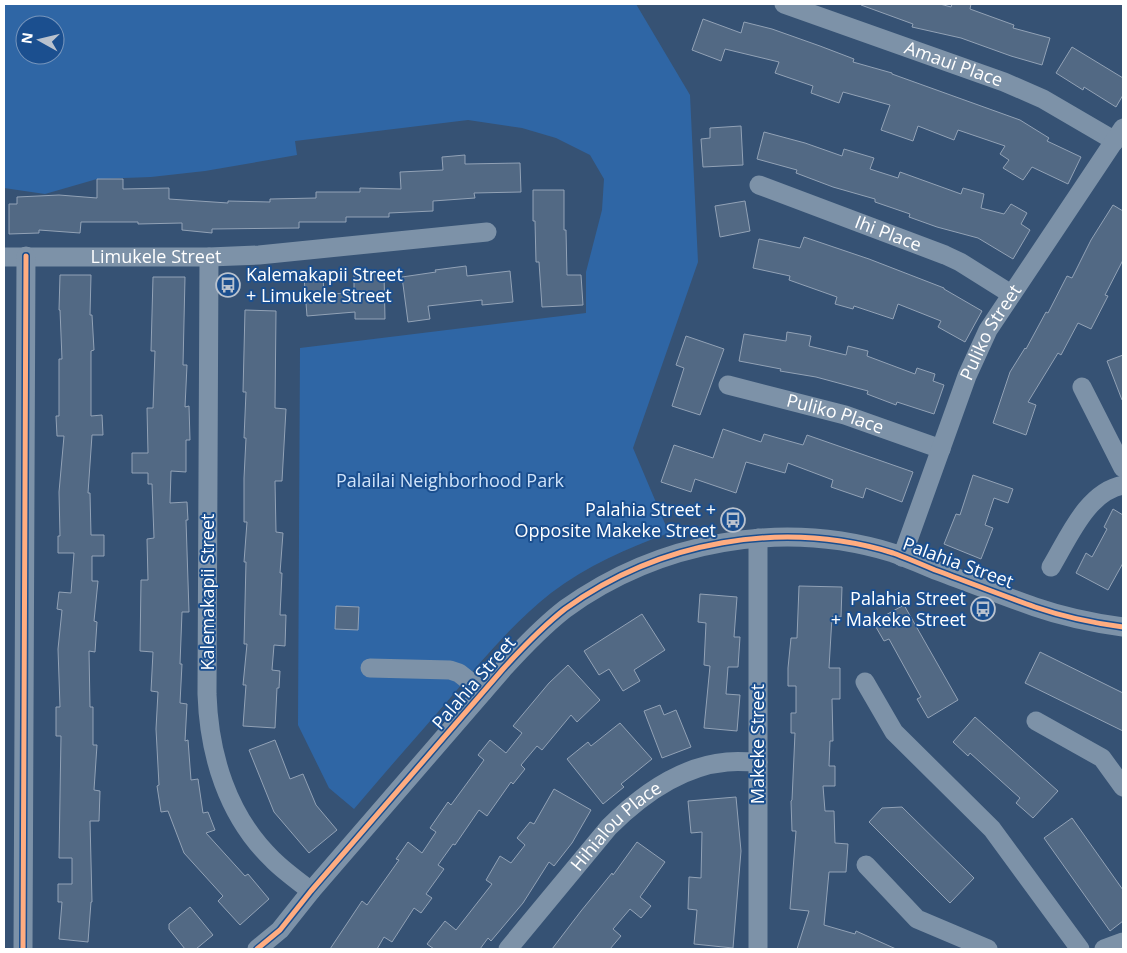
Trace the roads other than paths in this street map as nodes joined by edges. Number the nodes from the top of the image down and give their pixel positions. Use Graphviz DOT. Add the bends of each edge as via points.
graph roads {
  1 [pos="784,4"];
  2 [pos="1119,135"];
  3 [pos="759,185"];
  4 [pos="487,232"];
  5 [pos="26,256"];
  6 [pos="4,257"];
  7 [pos="209,257"];
  8 [pos="1011,294"];
  9 [pos="728,385"];
  10 [pos="1082,387"];
  11 [pos="941,449"];
  12 [pos="1123,468"];
  13 [pos="1123,485"];
  14 [pos="758,538"];
  15 [pos="902,557"];
  16 [pos="1051,567"];
  17 [pos="1123,627"];
  18 [pos="370,668"];
  19 [pos="865,682"];
  20 [pos="483,692"];
  21 [pos="1036,721"];
  22 [pos="758,762"];
  23 [pos="1123,787"];
  24 [pos="866,865"];
  25 [pos="311,891"];
  26 [pos="1123,942"];
  27 [pos="23,949"];
  28 [pos="257,949"];
  29 [pos="508,949"];
  30 [pos="758,949"];
  31 [pos="988,949"];
  32 [pos="1080,949"];
  33 [pos="1104,949"];
  1 -- 2 [label="street, Amaui Place" via="1004,82"];
  2 -- 8 [label="street, Puliko Street"];
  3 -- 8 [label="street, Ihi Place" via="945,255"];
  4 -- 7 [label="street, Limukele Street"];
  5 -- 6 [label="street, Limukele Street"];
  5 -- 7 [label="street, Limukele Street"];
  5 -- 27 [label="street"];
  7 -- 25 [label="street, Kalemakapii Street" via="207,694 212,746 228,795 250,833 272,860"];
  8 -- 11 [label="street, Puliko Street" via="977,353"];
  9 -- 11 [label="street, Puliko Place" via="846,415"];
  10 -- 12 [label="street"];
  11 -- 15 [label="street, Puliko Street"];
  13 -- 16 [label="street" via="1092,501"];
  14 -- 15 [label="street, Palahia Street" via="809,537"];
  14 -- 20 [label="street, Palahia Street" via="680,552 640,566 601,586 532,638"];
  14 -- 22 [label="street, Makeke Street"];
  15 -- 17 [label="street, Palahia Street" via="1037,607 1088,622"];
  18 -- 20 [label="street" via="453,670"];
  19 -- 32 [label="street" via="894,732 992,829"];
  20 -- 25 [label="street, Palahia Street"];
  21 -- 23 [label="street" via="1102,758"];
  22 -- 29 [label="street, Hihialou Place" via="727,762 705,767 669,781 643,797 609,827"];
  22 -- 30 [label="street, Makeke Street"];
  24 -- 31 [label="street" via="917,918"];
  25 -- 28 [label="street, Palahia Street" via="280,930"];
  26 -- 33 [label="street"];
}
